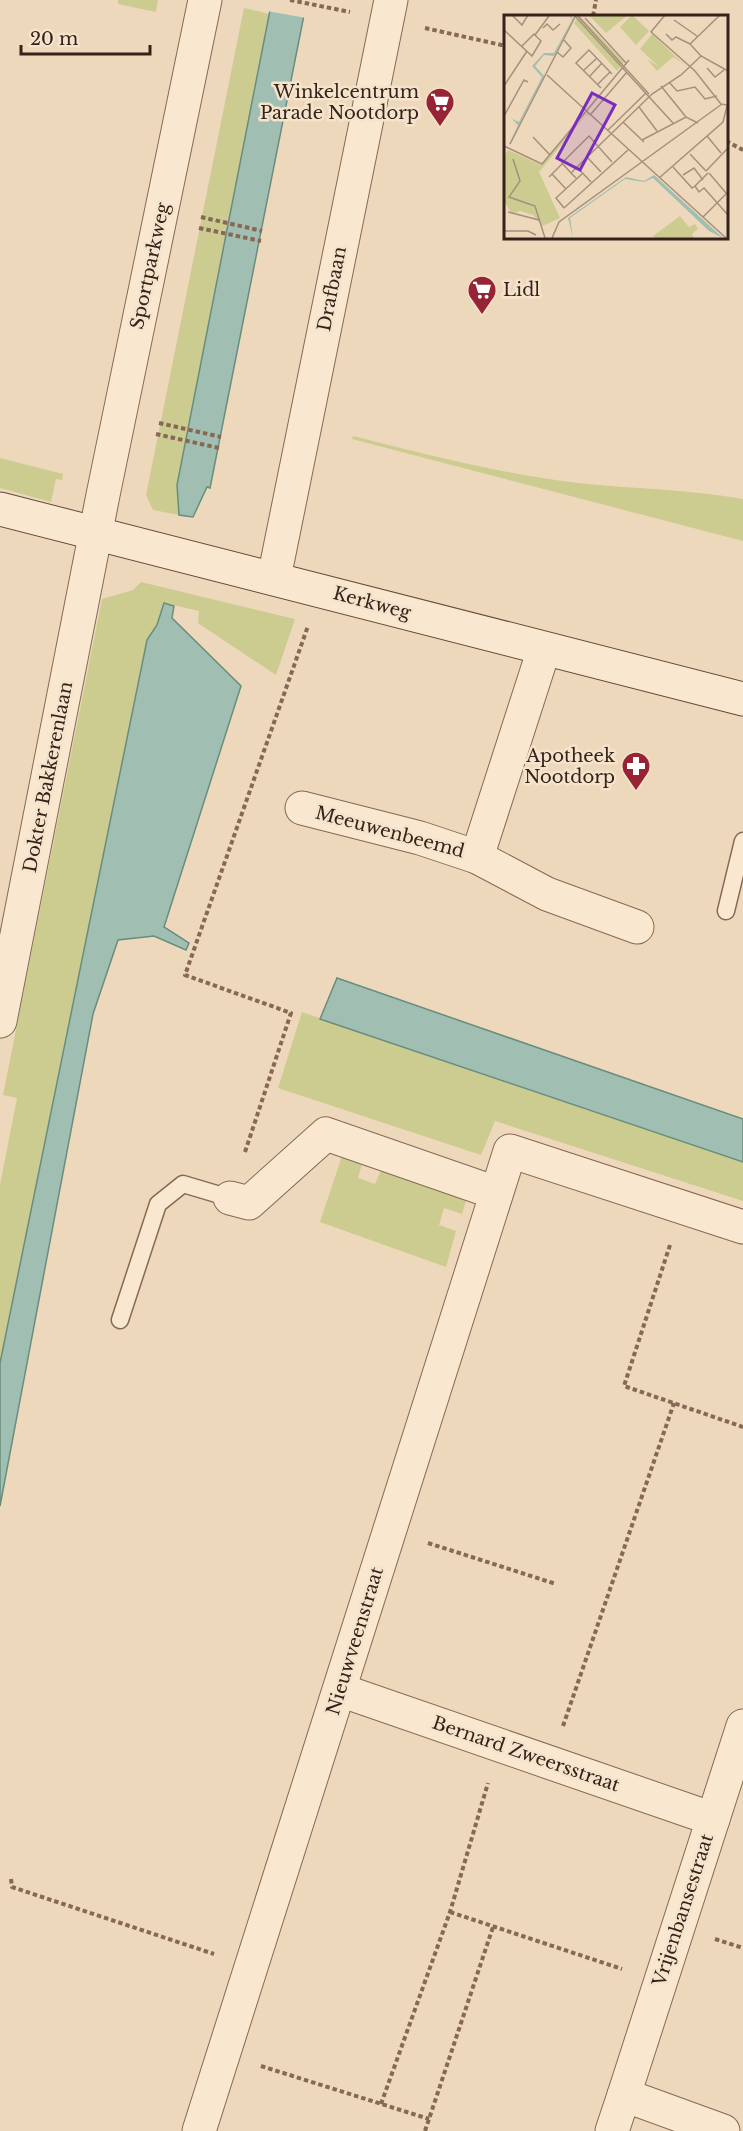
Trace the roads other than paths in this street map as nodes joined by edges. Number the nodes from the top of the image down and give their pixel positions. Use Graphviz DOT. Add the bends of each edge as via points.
graph roads {
  1 [pos="205,0"];
  2 [pos="388,10"];
  3 [pos="0,509"];
  4 [pos="96,533"];
  5 [pos="274,578"];
  6 [pos="544,649"];
  7 [pos="743,699"];
  8 [pos="302,808"];
  9 [pos="743,841"];
  10 [pos="477,857"];
  11 [pos="726,911"];
  12 [pos="637,927"];
  13 [pos="0,1021"];
  14 [pos="496,1193"];
  15 [pos="230,1198"];
  16 [pos="743,1227"];
  17 [pos="120,1320"];
  18 [pos="340,1690"];
  19 [pos="743,1726"];
  20 [pos="713,1819"];
  21 [pos="624,2095"];
  22 [pos="199,2131"];
  23 [pos="612,2131"];
  24 [pos="723,2131"];
  1 -- 4 [label="street, Sportparkweg"];
  2 -- 5 [label="street, Drafbaan"];
  3 -- 4 [label="street, Kerkweg"];
  4 -- 5 [label="street, Kerkweg"];
  4 -- 13 [label="street, Dokter Bakkerenlaan"];
  5 -- 6 [label="street, Kerkweg"];
  6 -- 7 [label="street, Kerkweg"];
  6 -- 10 [label="street, Meeuwenbeemd"];
  8 -- 10 [label="street, Meeuwenbeemd"];
  9 -- 11 [label="lane"];
  10 -- 12 [label="street, Meeuwenbeemd" via="547,894"];
  14 -- 15 [label="street" via="326,1134 249,1203"];
  14 -- 16 [label="street, Nieuwveenstraat" via="510,1151"];
  14 -- 18 [label="street, Nieuwveenstraat"];
  15 -- 17 [label="lane" via="183,1184 158,1204"];
  18 -- 20 [label="street, Bernard Zweersstraat"];
  18 -- 22 [label="street, Nieuwveenstraat"];
  19 -- 20 [label="street, Vrijenbansestraat"];
  20 -- 21 [label="street, Vrijenbansestraat"];
  21 -- 23 [label="street, Vrijenbansestraat"];
  21 -- 24 [label="street"];
}
